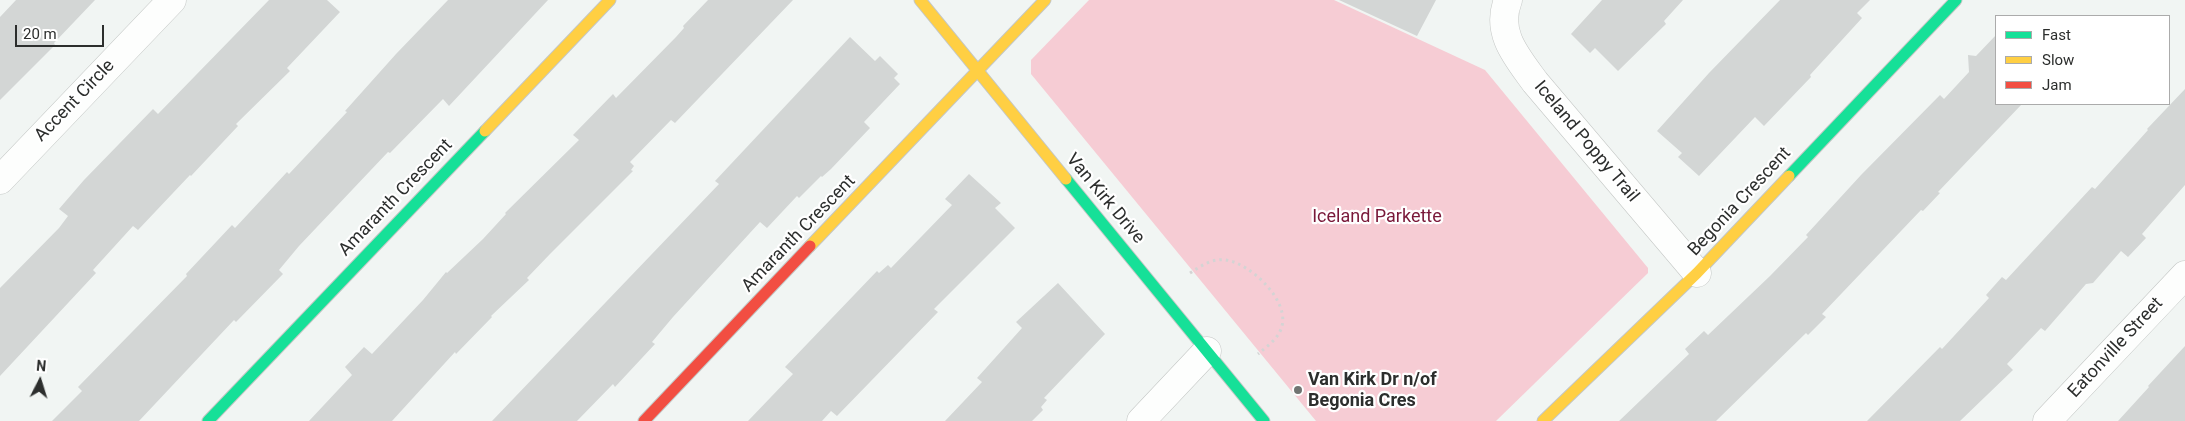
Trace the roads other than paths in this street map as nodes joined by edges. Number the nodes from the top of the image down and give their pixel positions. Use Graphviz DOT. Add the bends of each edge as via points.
graph roads {
  1 [pos="172,0"];
  2 [pos="610,0"];
  3 [pos="920,0"];
  4 [pos="1045,0"];
  5 [pos="1508,0"];
  6 [pos="1956,0"];
  7 [pos="978,71"];
  8 [pos="0,180"];
  9 [pos="1697,273"];
  10 [pos="2185,275"];
  11 [pos="1208,351"];
  12 [pos="208,421"];
  13 [pos="644,421"];
  14 [pos="1141,421"];
  15 [pos="1264,421"];
  16 [pos="1543,421"];
  17 [pos="2047,421"];
  1 -- 8 [label="street, Accent Circle"];
  2 -- 12 [label="street, Amaranth Crescent"];
  3 -- 7 [label="street, Van Kirk Drive"];
  4 -- 7 [label="street, Amaranth Crescent"];
  5 -- 9 [label="street, Iceland Poppy Trail" via="1504,10 1504,30 1511,49 1535,82"];
  6 -- 9 [label="street, Begonia Crescent"];
  7 -- 11 [label="street, Van Kirk Drive"];
  7 -- 13 [label="street, Amaranth Crescent"];
  9 -- 16 [label="street, Begonia Crescent"];
  10 -- 17 [label="street, Eatonville Street"];
  11 -- 14 [label="street"];
  11 -- 15 [label="street, Van Kirk Drive"];
}
